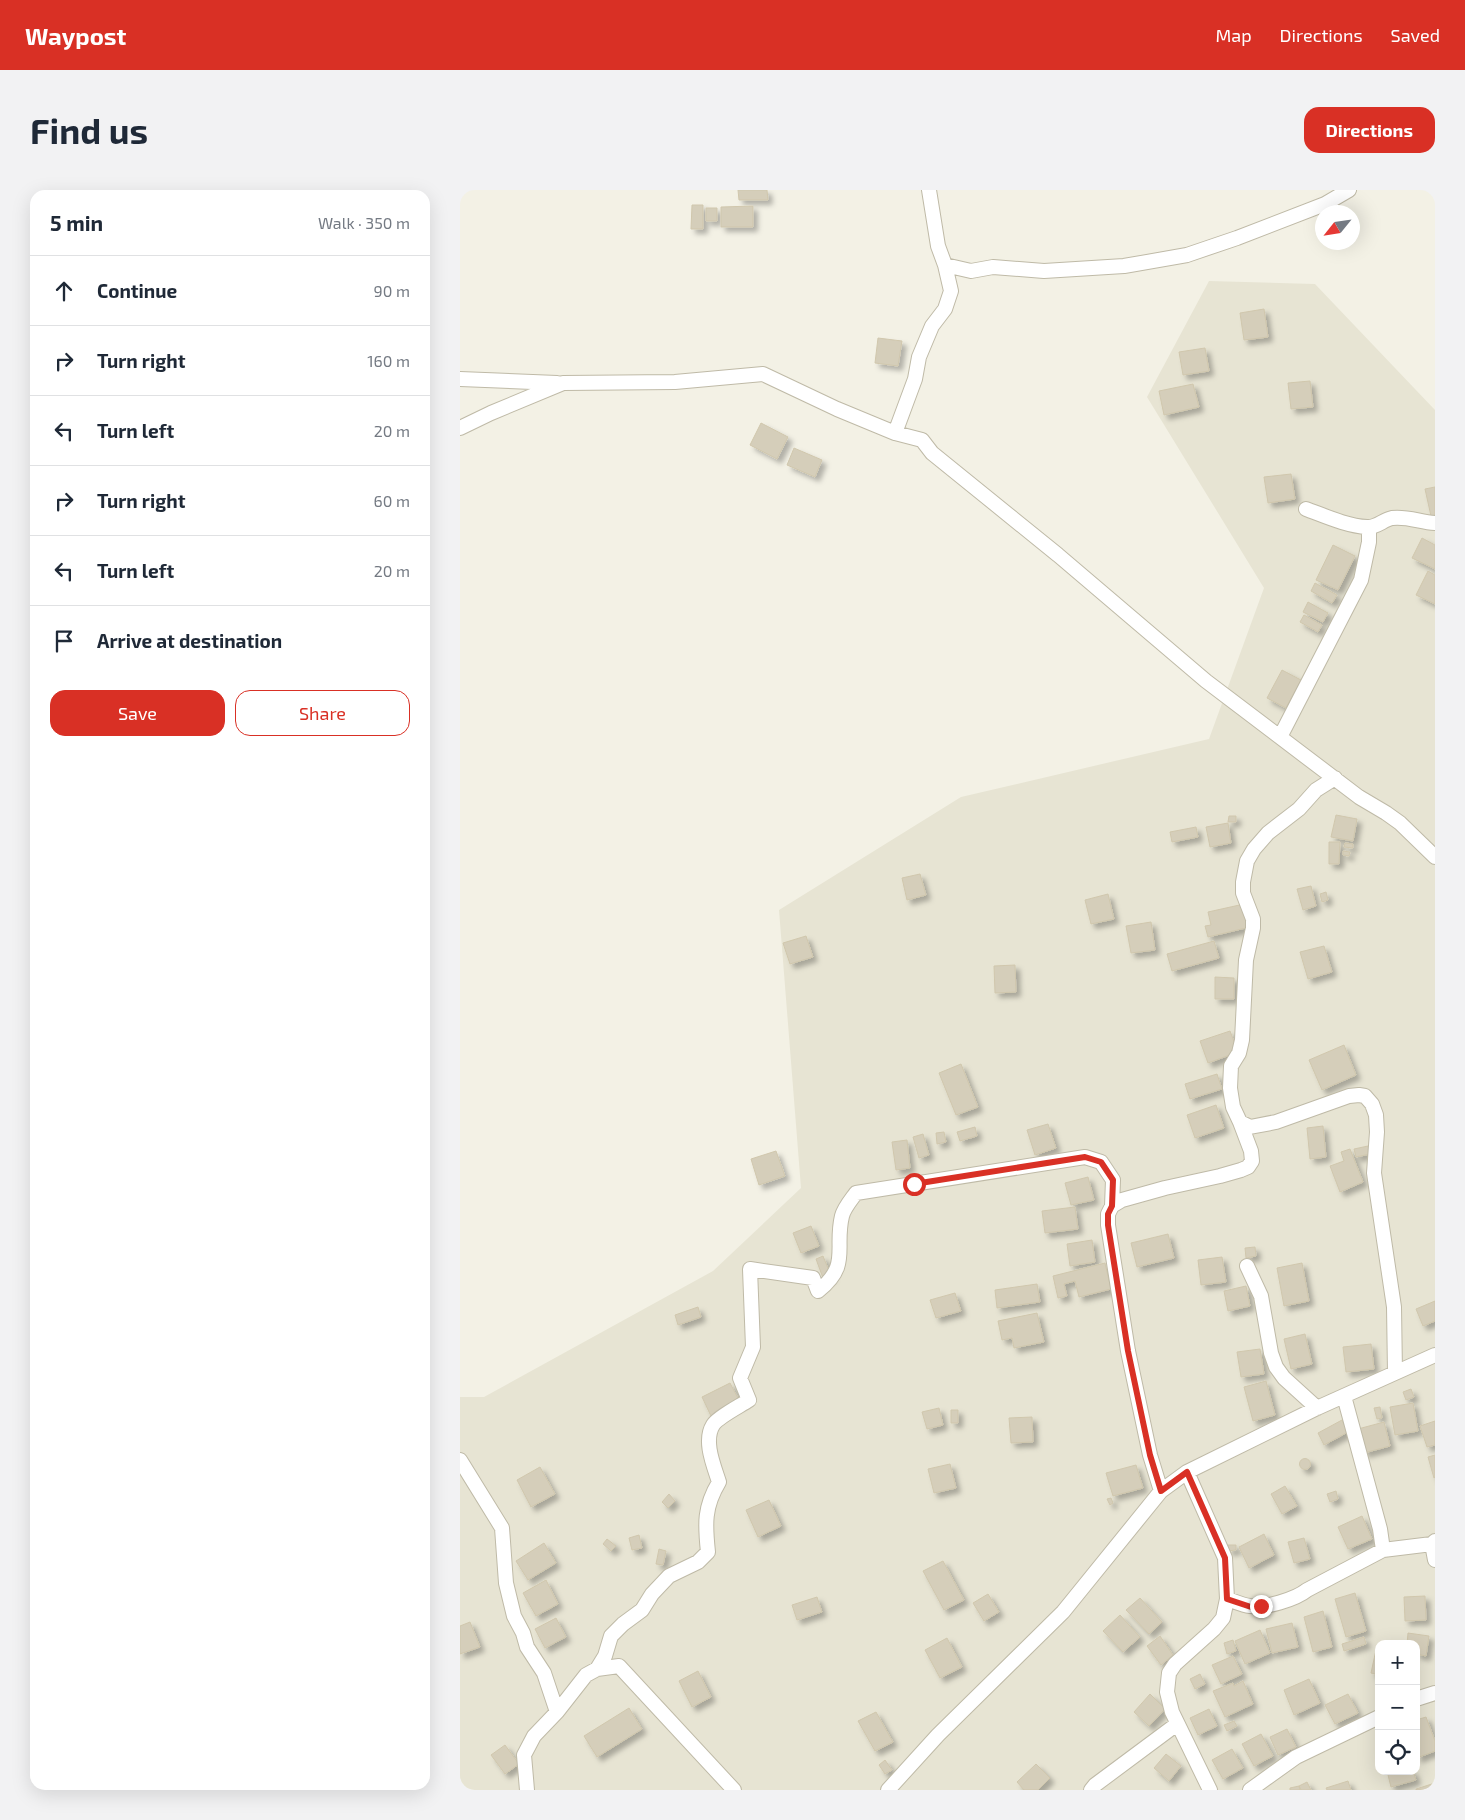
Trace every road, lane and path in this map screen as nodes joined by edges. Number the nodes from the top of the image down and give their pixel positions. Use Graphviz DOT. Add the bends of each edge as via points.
graph roads {
  1 [pos="929,190"];
  2 [pos="1349,190"];
  3 [pos="945,265"];
  4 [pos="970,271"];
  5 [pos="951,292"];
  6 [pos="460,379"];
  7 [pos="563,383"];
  8 [pos="460,428"];
  9 [pos="895,433"];
  10 [pos="1306,509"];
  11 [pos="1435,523"];
  12 [pos="1369,528"];
  13 [pos="1280,737"];
  14 [pos="1335,778"];
  15 [pos="1435,858"];
  16 [pos="1240,1122"];
  17 [pos="1112,1206"];
  18 [pos="1247,1266"];
  19 [pos="1435,1355"];
  20 [pos="1395,1373"];
  21 [pos="1344,1396"];
  22 [pos="1316,1408"];
  23 [pos="460,1460"];
  24 [pos="1187,1472"];
  25 [pos="1161,1491"];
  26 [pos="1434,1543"];
  27 [pos="1384,1550"];
  28 [pos="1435,1560"];
  29 [pos="1227,1599"];
  30 [pos="597,1669"];
  31 [pos="1435,1693"];
  32 [pos="1420,1698"];
  33 [pos="557,1712"];
  34 [pos="1375,1719"];
  35 [pos="1177,1724"];
  36 [pos="527,1790"];
  37 [pos="734,1790"];
  38 [pos="888,1790"];
  39 [pos="1091,1790"];
  40 [pos="1210,1790"];
  41 [pos="1250,1790"];
  1 -- 3 [label="street" via="938,246"];
  2 -- 4 [label="street" via="1325,204 1187,255 1124,266 1044,272 993,267"];
  3 -- 4 [label="street"];
  3 -- 5 [label="street"];
  4 -- 5 [label="street"];
  5 -- 9 [label="street" via="919,357 915,379"];
  6 -- 7 [label="street"];
  7 -- 8 [label="street"];
  7 -- 9 [label="street" via="675,382 763,374"];
  9 -- 13 [label="street" via="922,440 932,453 1206,681"];
  10 -- 12 [label="street"];
  11 -- 12 [label="street" via="1405,517 1390,518"];
  12 -- 13 [label="street" via="1361,580"];
  13 -- 14 [label="street"];
  14 -- 15 [label="street" via="1393,818"];
  14 -- 16 [label="street" via="1316,790 1299,809 1268,832 1247,861 1243,893 1253,928 1246,960 1242,1040 1231,1066 1230,1088"];
  16 -- 17 [label="street" via="1251,1151 1252,1161 1248,1167 1122,1200"];
  16 -- 20 [label="street" via="1250,1127 1276,1122 1349,1096 1365,1096 1372,1104 1377,1132 1374,1173 1394,1307"];
  17 -- 25 [label="street" via="1108,1225 1128,1351"];
  17 -- 30 [label="street" via="1113,1180 1101,1162 1085,1157 856,1193 842,1216 835,1275 818,1290 813,1278 750,1269 753,1347 740,1378 748,1400 714,1424 709,1435 719,1482 710,1497 705,1525 708,1552 698,1562 669,1576 642,1610 611,1636"];
  18 -- 22 [label="street" via="1261,1296 1276,1367"];
  19 -- 20 [label="street"];
  20 -- 21 [label="street"];
  21 -- 22 [label="street"];
  21 -- 27 [label="street"];
  22 -- 24 [label="street"];
  23 -- 33 [label="street" via="502,1528 506,1583 514,1616 527,1647 544,1673"];
  24 -- 25 [label="street"];
  24 -- 29 [label="street" via="1225,1558"];
  25 -- 38 [label="street" via="1064,1612 938,1735"];
  26 -- 27 [label="street"];
  26 -- 28 [label="street"];
  27 -- 29 [label="street" via="1299,1597 1251,1607"];
  29 -- 35 [label="street" via="1223,1618 1169,1673 1167,1692"];
  30 -- 33 [label="street" via="586,1675"];
  30 -- 37 [label="street" via="619,1666"];
  31 -- 32 [label="street"];
  33 -- 36 [label="street" via="534,1736 524,1755"];
  34 -- 41 [label="street" via="1296,1757"];
  35 -- 39 [label="street"];
  35 -- 40 [label="street"];
}
